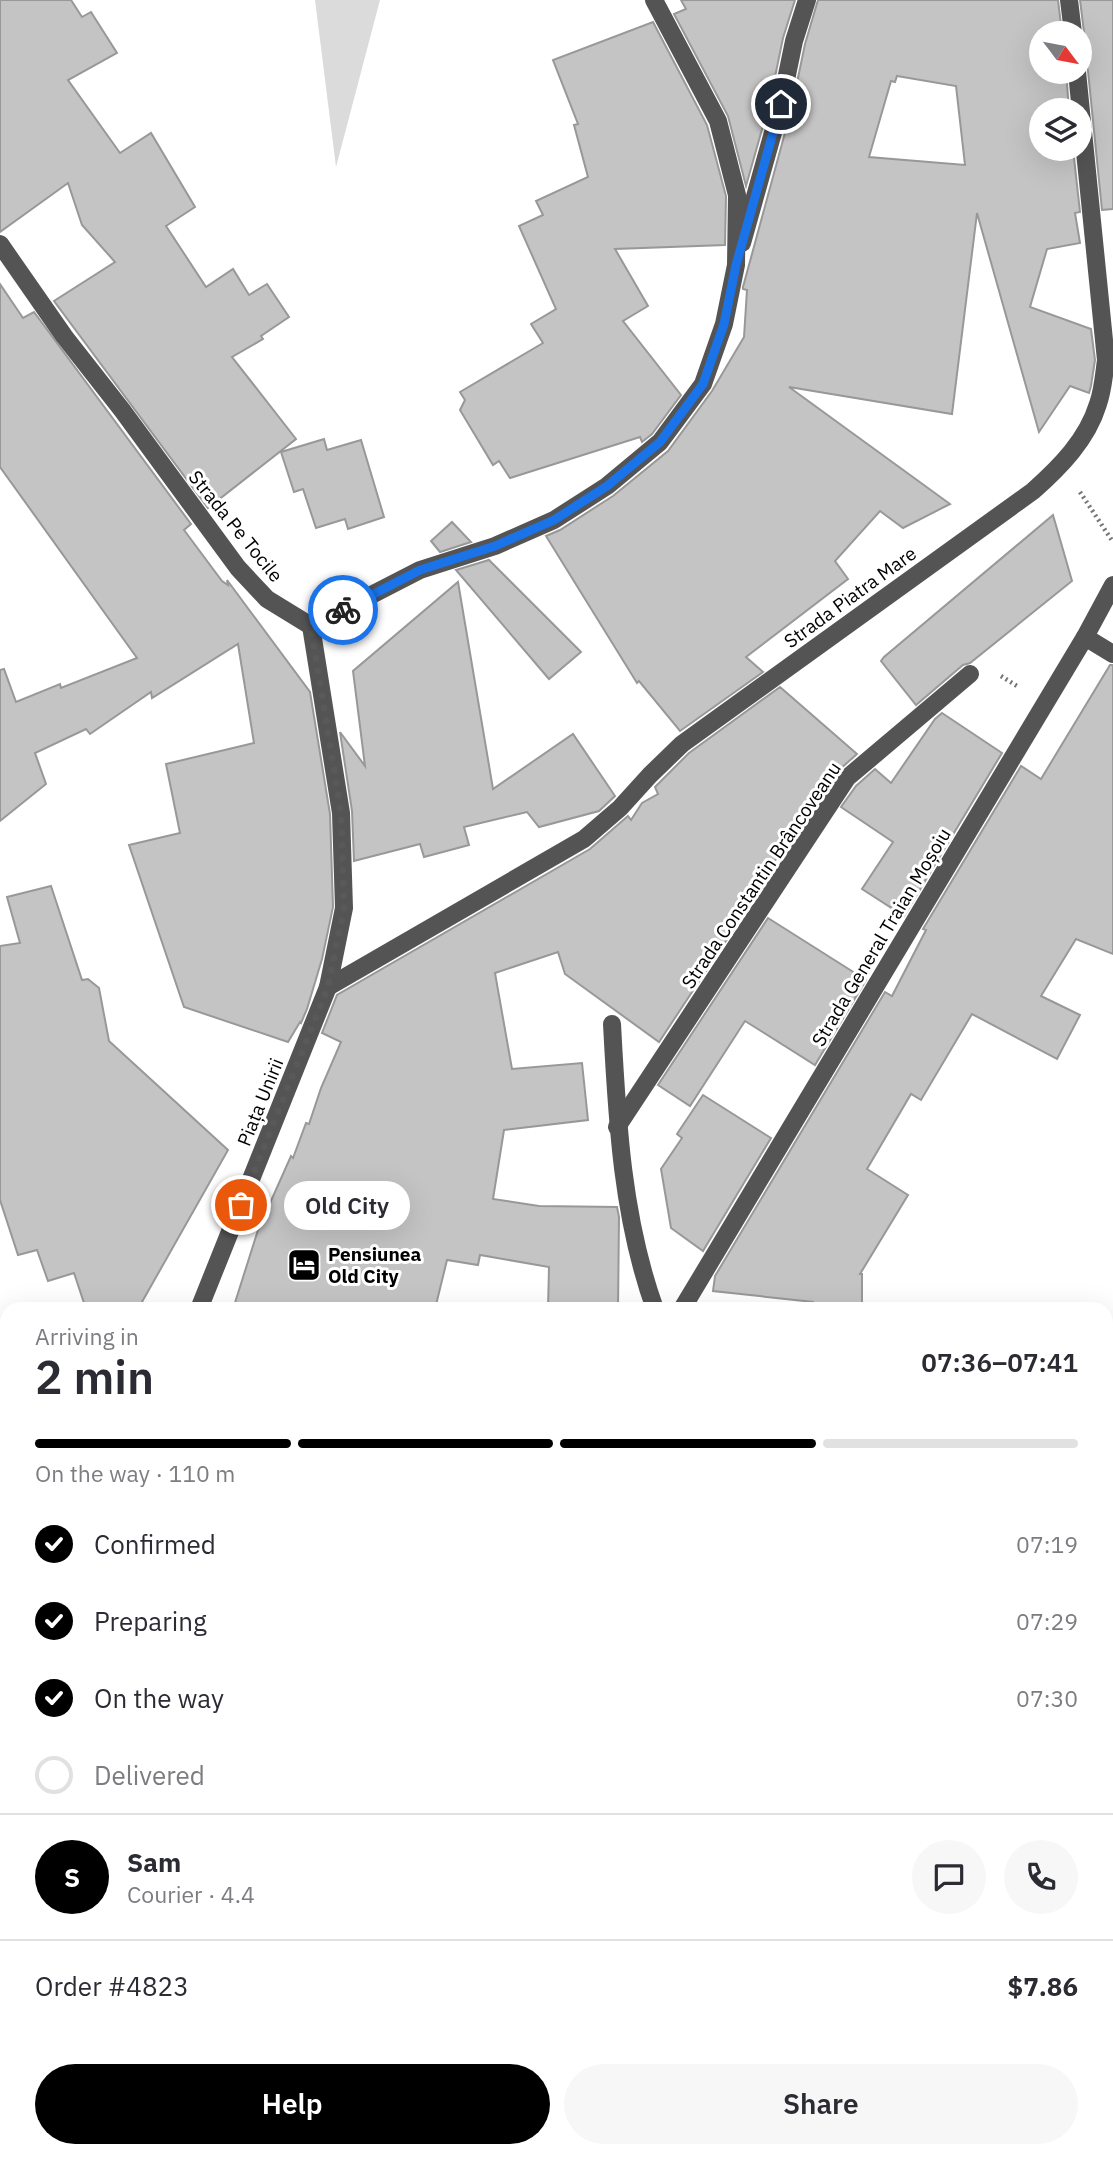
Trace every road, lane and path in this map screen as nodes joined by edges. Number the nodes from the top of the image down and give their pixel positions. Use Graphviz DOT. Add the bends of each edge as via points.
graph roads {
  1 [pos="654,0"];
  2 [pos="807,0"];
  3 [pos="1069,0"];
  4 [pos="1072,21"];
  5 [pos="1078,84"];
  6 [pos="0,244"];
  7 [pos="736,265"];
  8 [pos="1062,465"];
  9 [pos="1113,542"];
  10 [pos="1113,584"];
  11 [pos="311,626"];
  12 [pos="1085,637"];
  13 [pos="1113,654"];
  14 [pos="970,674"];
  15 [pos="328,987"];
  16 [pos="612,1024"];
  17 [pos="617,1127"];
  18 [pos="202,1302"];
  19 [pos="652,1302"];
  20 [pos="686,1302"];
  1 -- 7 [label="street" via="718,121 737,195"];
  2 -- 7 [label="street"];
  3 -- 4 [label="street"];
  5 -- 8 [label="street, Strada Piatra Mare" via="1106,360 1098,404"];
  6 -- 11 [label="street, Strada Pe Tocile" via="238,568 267,599"];
  7 -- 11 [label="street" via="724,324 703,384 660,442 607,486 554,520 495,546 420,570"];
  8 -- 9 [label="path"];
  8 -- 15 [label="street, Strada Piatra Mare" via="1033,491 682,744 584,839"];
  10 -- 12 [label="street, Strada General Traian Moșoiu"];
  11 -- 15 [label="street" via="341,813 344,908"];
  12 -- 13 [label="street"];
  12 -- 20 [label="street, Strada General Traian Moșoiu"];
  14 -- 17 [label="street, Strada Constantin Brâncoveanu" via="847,778"];
  15 -- 18 [label="street, Piața Unirii"];
  16 -- 17 [label="street"];
  17 -- 19 [label="street" via="633,1226"];
}
